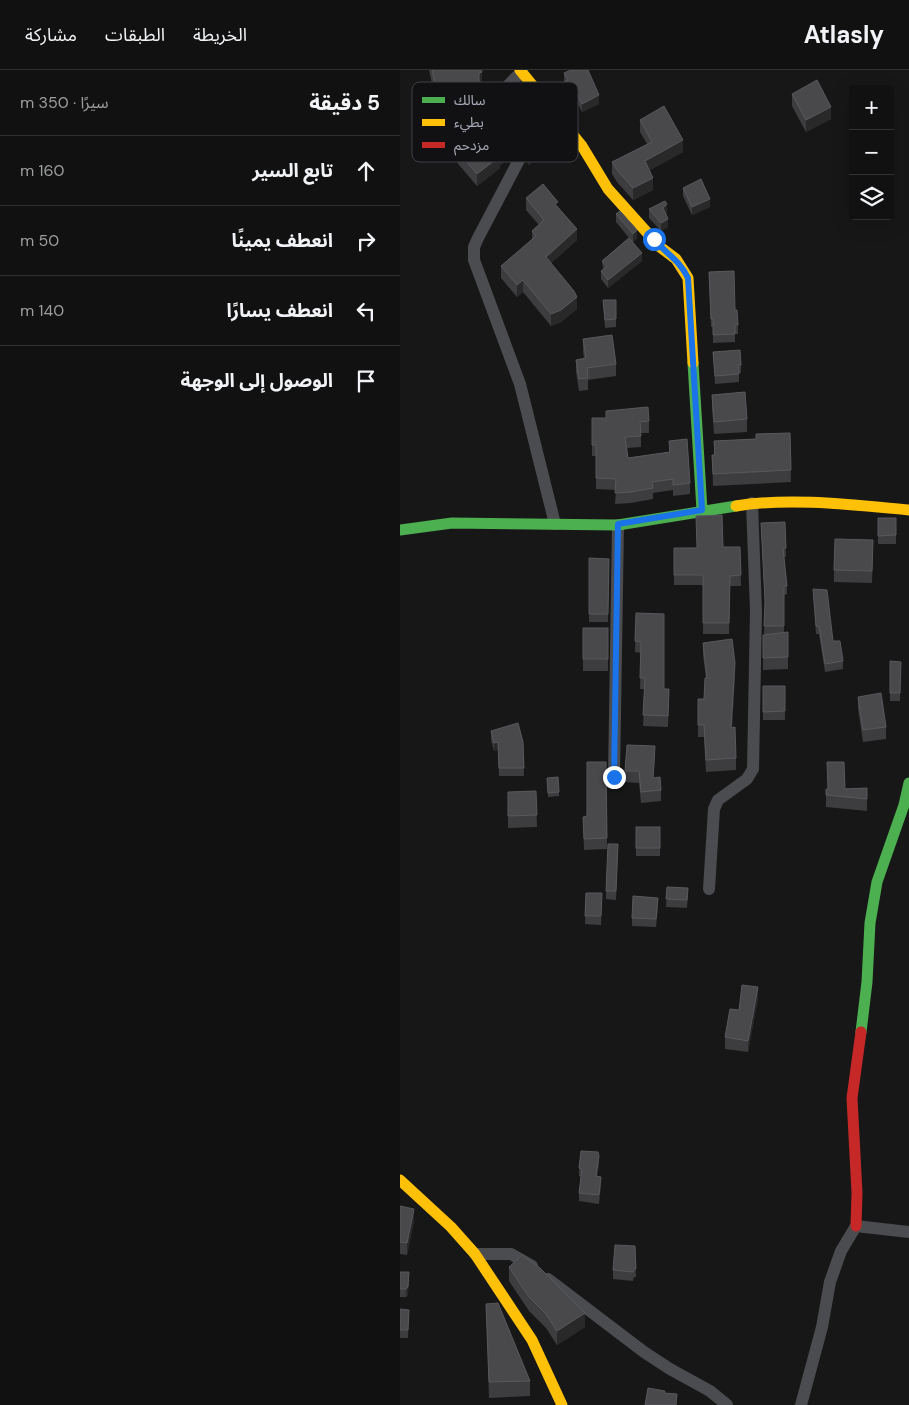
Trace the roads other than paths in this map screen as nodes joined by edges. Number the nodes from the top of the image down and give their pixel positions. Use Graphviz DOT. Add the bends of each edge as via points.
graph roads {
  1 [pos="521,71"];
  2 [pos="511,82"];
  3 [pos="530,82"];
  4 [pos="578,141"];
  5 [pos="519,162"];
  6 [pos="752,503"];
  7 [pos="702,510"];
  8 [pos="909,510"];
  9 [pos="555,524"];
  10 [pos="618,524"];
  11 [pos="400,530"];
  12 [pos="614,777"];
  13 [pos="909,783"];
  14 [pos="709,889"];
  15 [pos="400,1180"];
  16 [pos="856,1226"];
  17 [pos="909,1232"];
  18 [pos="475,1254"];
  19 [pos="562,1405"];
  20 [pos="727,1405"];
  21 [pos="801,1405"];
  1 -- 2 [label="street"];
  1 -- 3 [label="main road"];
  4 -- 7 [label="main road" via="608,189 660,247 676,259 688,278"];
  5 -- 9 [label="street" via="478,238 474,260 520,384"];
  6 -- 7 [label="main road"];
  6 -- 8 [label="main road" via="829,503"];
  6 -- 14 [label="street" via="756,611 753,768 747,779 718,800 714,808"];
  7 -- 10 [label="main road"];
  9 -- 10 [label="main road"];
  9 -- 11 [label="main road" via="452,523"];
  10 -- 12 [label="street"];
  13 -- 16 [label="main road" via="877,882 870,923 867,982 852,1098"];
  15 -- 18 [label="main road"];
  16 -- 17 [label="street"];
  16 -- 21 [label="street" via="841,1252 830,1282 822,1327"];
  18 -- 19 [label="main road" via="532,1340"];
  18 -- 20 [label="street" via="511,1254 529,1264 644,1352 710,1391"];
}
